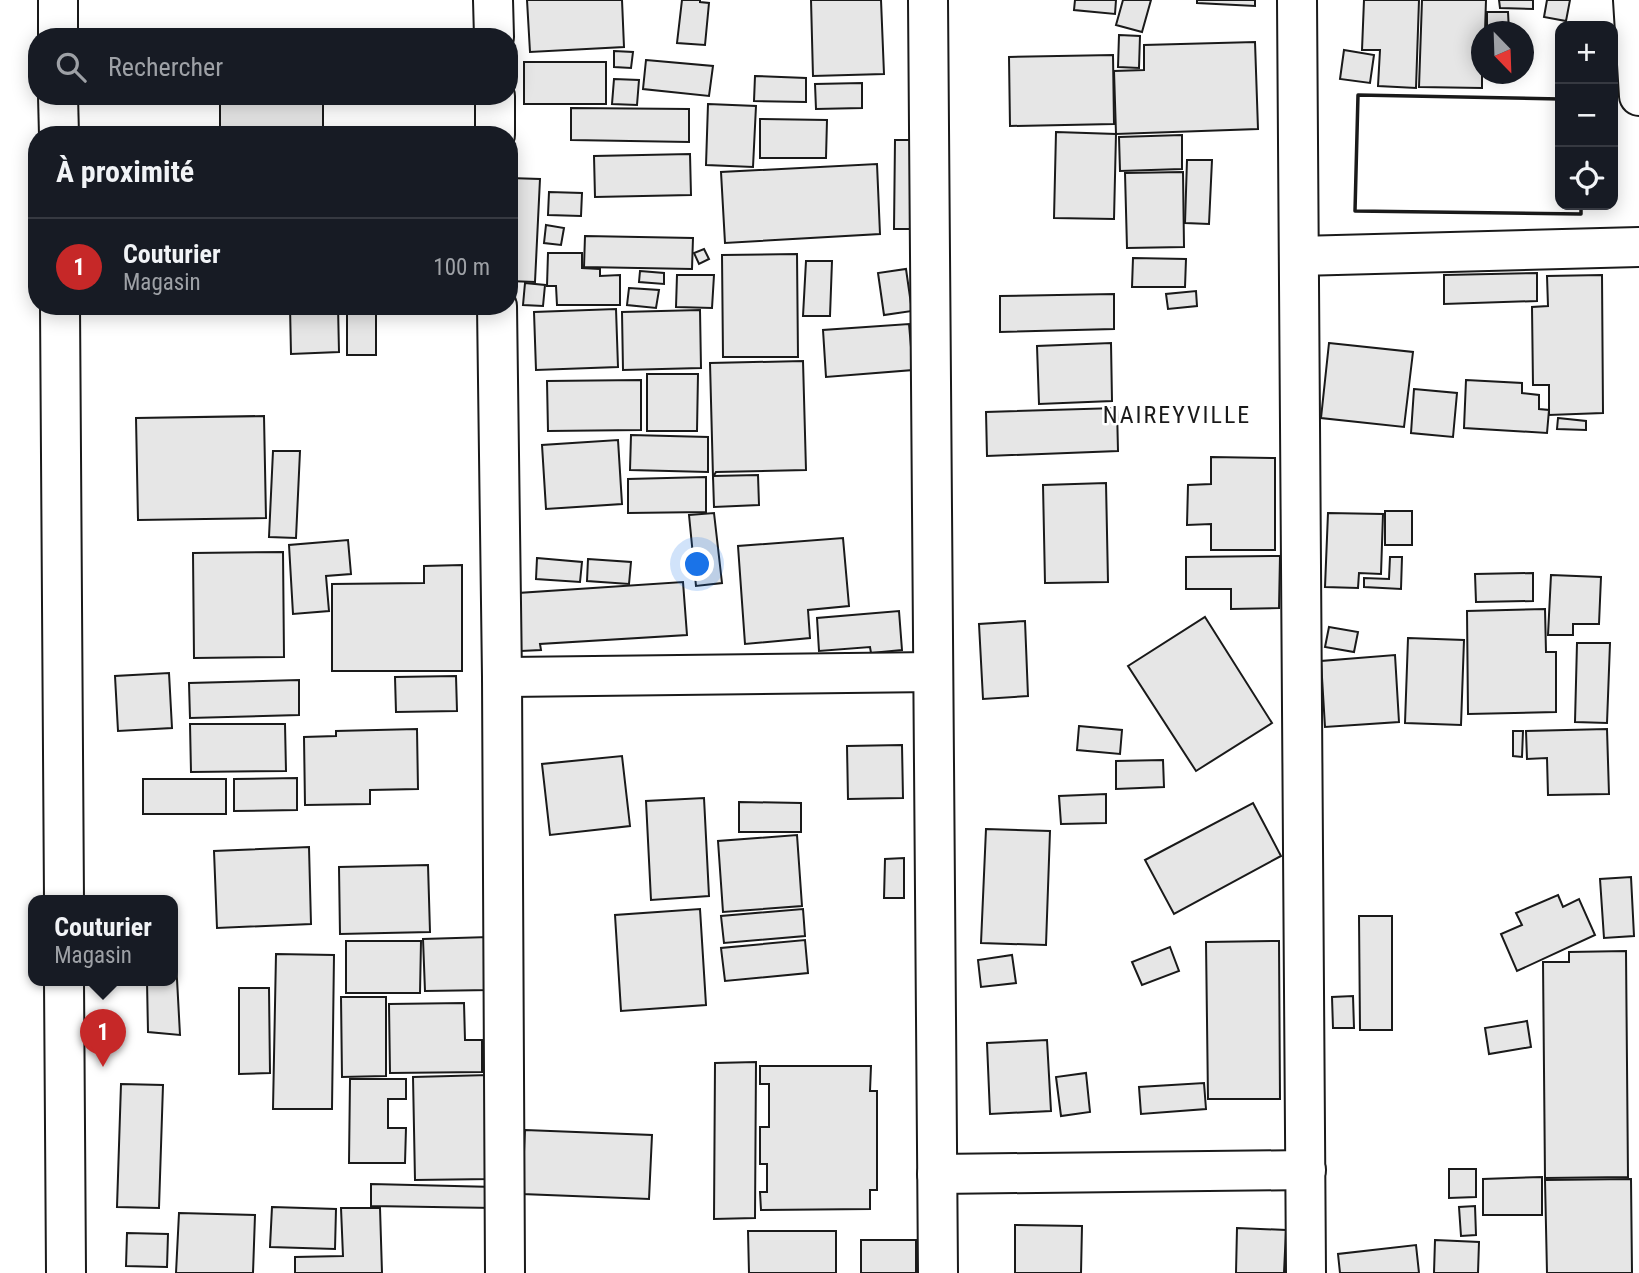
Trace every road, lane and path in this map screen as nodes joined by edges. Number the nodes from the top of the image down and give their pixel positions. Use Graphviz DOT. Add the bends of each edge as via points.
graph roads {
  1 [pos="58,0"];
  2 [pos="494,0"];
  3 [pos="928,0"];
  4 [pos="1297,0"];
  5 [pos="1633,0"];
  6 [pos="58,28"];
  7 [pos="494,28"];
  8 [pos="1639,96"];
  9 [pos="58,105"];
  10 [pos="495,105"];
  11 [pos="58,126"];
  12 [pos="495,126"];
  13 [pos="1639,247"];
  14 [pos="1299,256"];
  15 [pos="60,315"];
  16 [pos="498,315"];
  17 [pos="933,672"];
  18 [pos="502,677"];
  19 [pos="64,895"];
  20 [pos="64,986"];
  21 [pos="1306,1170"];
  22 [pos="937,1174"];
  23 [pos="66,1273"];
  24 [pos="505,1273"];
  25 [pos="938,1273"];
  26 [pos="1306,1273"];
  1 -- 6 [label="street"];
  2 -- 7 [label="street"];
  3 -- 17 [label="street"];
  4 -- 14 [label="street"];
  5 -- 8 [label="street"];
  9 -- 11 [label="street"];
  10 -- 12 [label="street"];
  13 -- 14 [label="street"];
  14 -- 21 [label="street"];
  15 -- 19 [label="street"];
  16 -- 18 [label="street"];
  17 -- 18 [label="street"];
  17 -- 22 [label="street"];
  18 -- 24 [label="street"];
  20 -- 23 [label="street"];
  21 -- 22 [label="street"];
  21 -- 26 [label="street"];
  22 -- 25 [label="street"];
}
